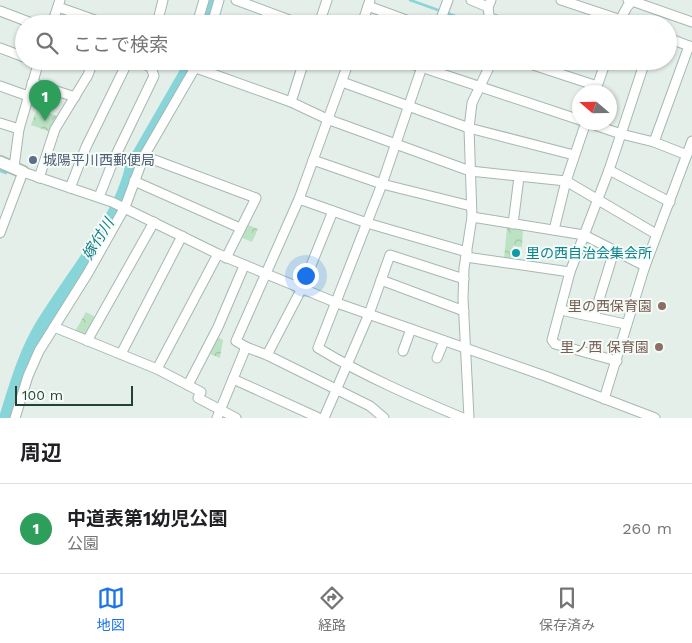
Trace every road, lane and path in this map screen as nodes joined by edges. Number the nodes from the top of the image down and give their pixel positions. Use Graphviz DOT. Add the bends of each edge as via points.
graph roads {
  1 [pos="162,0"];
  2 [pos="204,0"];
  3 [pos="219,0"];
  4 [pos="236,0"];
  5 [pos="327,0"];
  6 [pos="448,0"];
  7 [pos="471,0"];
  8 [pos="561,0"];
  9 [pos="630,0"];
  10 [pos="369,3"];
  11 [pos="490,3"];
  12 [pos="59,4"];
  13 [pos="0,11"];
  14 [pos="85,15"];
  15 [pos="159,15"];
  16 [pos="200,15"];
  17 [pos="215,15"];
  18 [pos="276,15"];
  19 [pos="322,15"];
  20 [pos="365,15"];
  21 [pos="396,15"];
  22 [pos="442,15"];
  23 [pos="602,15"];
  24 [pos="622,15"];
  25 [pos="672,15"];
  26 [pos="15,17"];
  27 [pos="677,17"];
  28 [pos="692,22"];
  29 [pos="677,41"];
  30 [pos="690,46"];
  31 [pos="0,48"];
  32 [pos="15,53"];
  33 [pos="36,70"];
  34 [pos="88,70"];
  35 [pos="124,70"];
  36 [pos="152,70"];
  37 [pos="195,70"];
  38 [pos="211,70"];
  39 [pos="302,70"];
  40 [pos="346,70"];
  41 [pos="421,70"];
  42 [pos="435,70"];
  43 [pos="488,70"];
  44 [pos="545,70"];
  45 [pos="603,70"];
  46 [pos="642,70"];
  47 [pos="342,82"];
  48 [pos="32,83"];
  49 [pos="585,85"];
  50 [pos="597,85"];
  51 [pos="0,86"];
  52 [pos="480,88"];
  53 [pos="28,96"];
  54 [pos="75,97"];
  55 [pos="291,102"];
  56 [pos="408,105"];
  57 [pos="572,117"];
  58 [pos="327,119"];
  59 [pos="0,122"];
  60 [pos="469,128"];
  61 [pos="19,130"];
  62 [pos="583,130"];
  63 [pos="609,130"];
  64 [pos="621,134"];
  65 [pos="692,141"];
  66 [pos="654,142"];
  67 [pos="394,144"];
  68 [pos="574,155"];
  69 [pos="687,155"];
  70 [pos="144,156"];
  71 [pos="313,160"];
  72 [pos="0,162"];
  73 [pos="18,169"];
  74 [pos="609,170"];
  75 [pos="470,171"];
  76 [pos="519,177"];
  77 [pos="39,178"];
  78 [pos="134,181"];
  79 [pos="566,181"];
  80 [pos="382,184"];
  81 [pos="70,188"];
  82 [pos="99,197"];
  83 [pos="299,199"];
  84 [pos="598,200"];
  85 [pos="670,202"];
  86 [pos="471,206"];
  87 [pos="124,207"];
  88 [pos="333,211"];
  89 [pos="472,217"];
  90 [pos="154,222"];
  91 [pos="367,222"];
  92 [pos="513,224"];
  93 [pos="240,228"];
  94 [pos="554,230"];
  95 [pos="0,233"];
  96 [pos="656,234"];
  97 [pos="584,235"];
  98 [pos="182,236"];
  99 [pos="614,251"];
  100 [pos="466,255"];
  101 [pos="222,256"];
  102 [pos="244,266"];
  103 [pos="644,266"];
  104 [pos="570,272"];
  105 [pos="266,273"];
  106 [pos="464,279"];
  107 [pos="381,280"];
  108 [pos="302,288"];
  109 [pos="338,303"];
  110 [pos="561,310"];
  111 [pos="464,311"];
  112 [pos="369,314"];
  113 [pos="594,316"];
  114 [pos="626,324"];
  115 [pos="54,327"];
  116 [pos="411,329"];
  117 [pos="87,341"];
  118 [pos="444,341"];
  119 [pos="246,347"];
  120 [pos="465,348"];
  121 [pos="403,351"];
  122 [pos="121,354"];
  123 [pos="267,355"];
  124 [pos="437,358"];
  125 [pos="617,361"];
  126 [pos="346,365"];
  127 [pos="156,369"];
  128 [pos="233,379"];
  129 [pos="188,385"];
  130 [pos="335,390"];
  131 [pos="604,399"];
  132 [pos="219,414"];
  133 [pos="15,418"];
  134 [pos="236,418"];
  135 [pos="319,418"];
  136 [pos="324,418"];
  137 [pos="384,418"];
  138 [pos="463,418"];
  139 [pos="469,418"];
  140 [pos="655,418"];
  1 -- 15 [label="street"];
  2 -- 16 [label="street"];
  3 -- 17 [label="street"];
  4 -- 18 [label="street"];
  5 -- 19 [label="street"];
  6 -- 22 [label="street"];
  7 -- 11 [label="street"];
  8 -- 23 [label="street"];
  9 -- 24 [label="street"];
  9 -- 25 [label="street"];
  10 -- 20 [label="street"];
  10 -- 21 [label="street"];
  12 -- 14 [label="street"];
  13 -- 26 [label="street"];
  27 -- 28 [label="street"];
  29 -- 30 [label="street"];
  30 -- 66 [label="street"];
  31 -- 32 [label="street"];
  33 -- 48 [label="street"];
  34 -- 54 [label="street"];
  35 -- 81 [label="street"];
  36 -- 82 [label="street" via="154,76"];
  37 -- 70 [label="street"];
  38 -- 55 [label="street"];
  39 -- 55 [label="street"];
  40 -- 47 [label="street"];
  41 -- 56 [label="street"];
  42 -- 52 [label="street"];
  43 -- 52 [label="street"];
  44 -- 49 [label="street"];
  45 -- 50 [label="street"];
  46 -- 64 [label="street"];
  47 -- 56 [label="street"];
  47 -- 58 [label="street"];
  48 -- 53 [label="street"];
  48 -- 54 [label="street"];
  51 -- 53 [label="street"];
  52 -- 57 [label="street"];
  52 -- 60 [label="street" via="472,103"];
  53 -- 61 [label="street"];
  54 -- 77 [label="street" via="55,129"];
  55 -- 58 [label="street"];
  56 -- 60 [label="street"];
  56 -- 67 [label="street"];
  58 -- 67 [label="street"];
  58 -- 71 [label="street"];
  59 -- 61 [label="street"];
  60 -- 68 [label="street"];
  60 -- 75 [label="street"];
  61 -- 73 [label="street"];
  62 -- 68 [label="street"];
  63 -- 64 [label="street"];
  64 -- 66 [label="street"];
  64 -- 74 [label="street"];
  65 -- 69 [label="street"];
  66 -- 69 [label="street"];
  67 -- 75 [label="street"];
  67 -- 80 [label="street"];
  68 -- 79 [label="street"];
  69 -- 85 [label="street"];
  70 -- 78 [label="street"];
  70 -- 93 [label="street" via="256,198"];
  71 -- 80 [label="street"];
  71 -- 83 [label="street"];
  72 -- 73 [label="street"];
  73 -- 77 [label="street"];
  73 -- 95 [label="street"];
  74 -- 84 [label="street"];
  74 -- 85 [label="street"];
  75 -- 76 [label="street"];
  75 -- 86 [label="street"];
  76 -- 79 [label="street"];
  76 -- 92 [label="street"];
  77 -- 81 [label="street"];
  78 -- 87 [label="street"];
  78 -- 93 [label="street"];
  79 -- 84 [label="street"];
  79 -- 94 [label="street"];
  80 -- 86 [label="street"];
  80 -- 91 [label="street"];
  81 -- 82 [label="street"];
  82 -- 87 [label="street"];
  83 -- 88 [label="street"];
  83 -- 105 [label="street"];
  84 -- 96 [label="street"];
  84 -- 97 [label="street"];
  85 -- 96 [label="street"];
  86 -- 89 [label="street"];
  87 -- 90 [label="street"];
  87 -- 115 [label="street"];
  88 -- 91 [label="street"];
  88 -- 108 [label="street"];
  89 -- 92 [label="street"];
  89 -- 100 [label="street"];
  90 -- 98 [label="street"];
  90 -- 117 [label="street"];
  91 -- 100 [label="street"];
  91 -- 109 [label="street"];
  92 -- 94 [label="street"];
  93 -- 101 [label="street"];
  94 -- 97 [label="street"];
  96 -- 103 [label="street"];
  97 -- 99 [label="street"];
  97 -- 104 [label="street"];
  98 -- 101 [label="street"];
  98 -- 122 [label="street"];
  99 -- 103 [label="street"];
  99 -- 113 [label="street"];
  100 -- 104 [label="street"];
  100 -- 106 [label="street"];
  101 -- 102 [label="street"];
  101 -- 127 [label="street"];
  102 -- 105 [label="street"];
  102 -- 129 [label="street"];
  103 -- 114 [label="street"];
  104 -- 110 [label="street"];
  105 -- 108 [label="street"];
  105 -- 119 [label="street" via="236,341"];
  106 -- 107 [label="street" via="390,256"];
  106 -- 111 [label="street"];
  107 -- 111 [label="street"];
  107 -- 112 [label="street"];
  108 -- 109 [label="street"];
  108 -- 123 [label="street"];
  109 -- 112 [label="street"];
  109 -- 126 [label="street" via="318,348"];
  110 -- 113 [label="street"];
  110 -- 125 [label="street" via="552,340 555,344"];
  111 -- 120 [label="street"];
  112 -- 116 [label="street"];
  112 -- 126 [label="street"];
  113 -- 114 [label="street"];
  114 -- 125 [label="street"];
  115 -- 117 [label="street"];
  115 -- 133 [label="street" via="28,376"];
  116 -- 118 [label="street"];
  116 -- 121 [label="street"];
  117 -- 122 [label="street"];
  118 -- 120 [label="street"];
  118 -- 124 [label="street"];
  119 -- 123 [label="street"];
  119 -- 128 [label="street"];
  120 -- 131 [label="street"];
  120 -- 139 [label="street"];
  122 -- 127 [label="street"];
  123 -- 130 [label="street"];
  125 -- 131 [label="street"];
  126 -- 130 [label="street"];
  126 -- 138 [label="street"];
  127 -- 129 [label="street"];
  128 -- 132 [label="street"];
  128 -- 135 [label="street"];
  129 -- 132 [label="street" via="201,392 198,398"];
  130 -- 136 [label="street"];
  130 -- 137 [label="street" via="370,406"];
  131 -- 140 [label="street"];
  132 -- 134 [label="street"];
}
